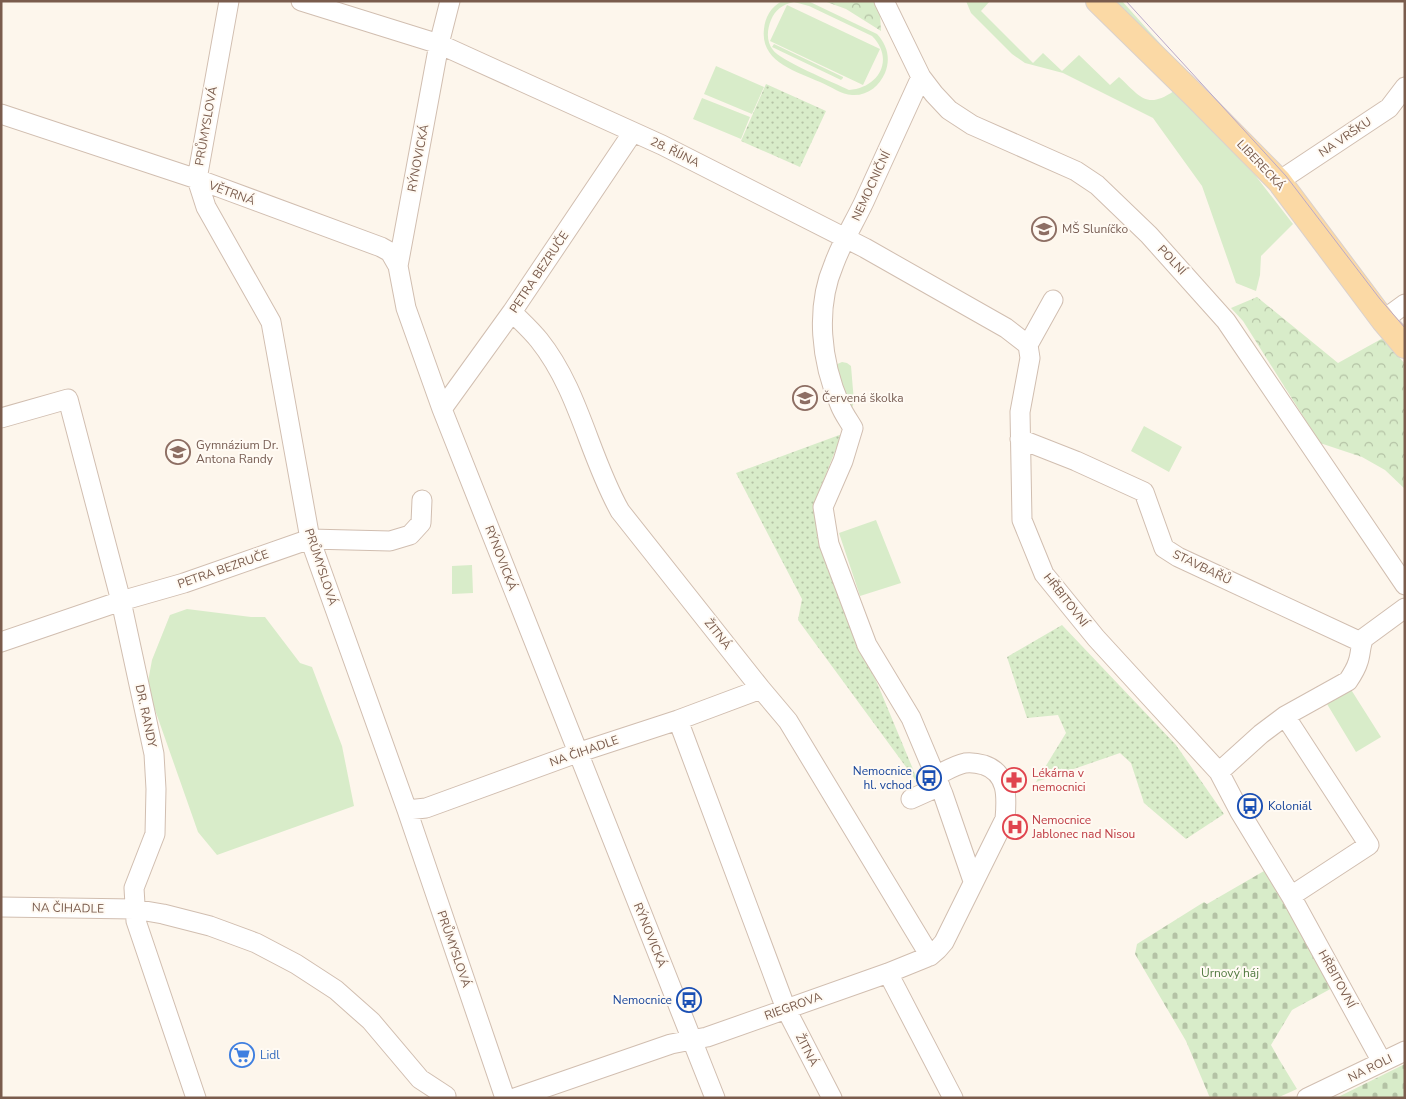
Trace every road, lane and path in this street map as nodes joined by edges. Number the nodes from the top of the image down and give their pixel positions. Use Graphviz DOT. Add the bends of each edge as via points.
graph roads {
  1 [pos="229,1"];
  2 [pos="301,1"];
  3 [pos="450,1"];
  4 [pos="884,1"];
  5 [pos="1098,1"];
  6 [pos="439,44"];
  7 [pos="921,77"];
  8 [pos="1405,87"];
  9 [pos="1,114"];
  10 [pos="633,132"];
  11 [pos="197,180"];
  12 [pos="1278,181"];
  13 [pos="846,238"];
  14 [pos="833,265"];
  15 [pos="398,266"];
  16 [pos="1053,300"];
  17 [pos="1405,304"];
  18 [pos="512,312"];
  19 [pos="822,320"];
  20 [pos="1383,320"];
  21 [pos="1028,345"];
  22 [pos="1405,346"];
  23 [pos="442,410"];
  24 [pos="1,418"];
  25 [pos="1020,439"];
  26 [pos="422,500"];
  27 [pos="310,538"];
  28 [pos="1405,585"];
  29 [pos="121,601"];
  30 [pos="1405,608"];
  31 [pos="1,642"];
  32 [pos="1362,642"];
  33 [pos="760,688"];
  34 [pos="1285,716"];
  35 [pos="678,720"];
  36 [pos="577,753"];
  37 [pos="1219,772"];
  38 [pos="937,781"];
  39 [pos="911,799"];
  40 [pos="407,810"];
  41 [pos="973,881"];
  42 [pos="952,891"];
  43 [pos="1291,896"];
  44 [pos="1,907"];
  45 [pos="134,909"];
  46 [pos="955,916"];
  47 [pos="930,956"];
  48 [pos="888,973"];
  49 [pos="786,1009"];
  50 [pos="692,1040"];
  51 [pos="1405,1051"];
  52 [pos="1382,1062"];
  53 [pos="421,1088"];
  54 [pos="446,1097"];
  55 [pos="196,1098"];
  56 [pos="505,1098"];
  57 [pos="515,1098"];
  58 [pos="715,1098"];
  59 [pos="832,1098"];
  60 [pos="953,1098"];
  61 [pos="1307,1098"];
  1 -- 11 [label="street, PRŮMYSLOVÁ"];
  2 -- 6 [label="street, 28. ŘÍJNA"];
  3 -- 6 [label="street, RÝNOVICKÁ"];
  4 -- 7 [label="street, POLNÍ"];
  5 -- 12 [label="main road, LIBERECKÁ"];
  6 -- 10 [label="street, 28. ŘÍJNA"];
  6 -- 15 [label="street, RÝNOVICKÁ"];
  7 -- 13 [label="street, NEMOCNIČNÍ"];
  7 -- 28 [label="street, POLNÍ" via="949,110 972,125 1076,171 1096,185 1149,235 1226,321"];
  8 -- 12 [label="street, NA VRŠKU" via="1389,108"];
  9 -- 11 [label="street, VĚTRNÁ"];
  10 -- 13 [label="street, 28. ŘÍJNA"];
  10 -- 18 [label="street, PETRA BEZRUČE"];
  11 -- 15 [label="street, VĚTRNÁ" via="381,247 390,252"];
  11 -- 27 [label="street, PRŮMYSLOVÁ" via="206,207 271,322 298,450"];
  12 -- 20 [label="main road, LIBERECKÁ"];
  13 -- 14 [label="street, NEMOCNIČNÍ"];
  13 -- 21 [label="street, 28. ŘÍJNA" via="1006,328"];
  14 -- 19 [label="street, NEMOCNIČNÍ"];
  14 -- 19 [label="street" via="833,292 828,313"];
  15 -- 23 [label="street, RÝNOVICKÁ" via="406,308"];
  16 -- 21 [label="street"];
  17 -- 20 [label="street"];
  18 -- 23 [label="street, PETRA BEZRUČE"];
  18 -- 33 [label="street, ŽITNÁ" via="539,340 559,371 620,511"];
  19 -- 38 [label="street, NEMOCNIČNÍ" via="829,374 840,406 853,428 823,507 829,544 867,645 911,718"];
  20 -- 22 [label="main road, LIBERECKÁ"];
  21 -- 25 [label="street, HŘBITOVNÍ" via="1030,358 1020,412"];
  23 -- 36 [label="street, RÝNOVICKÁ"];
  24 -- 29 [label="street, DR. RANDY" via="68,399"];
  25 -- 32 [label="street, STAVBAŘŮ" via="1144,492 1164,548 1178,558"];
  25 -- 37 [label="street, HŘBITOVNÍ" via="1022,520 1044,574 1096,638"];
  26 -- 27 [label="street, PETRA BEZRUČE" via="421,523 410,535 390,541"];
  27 -- 29 [label="street, PETRA BEZRUČE" via="184,583"];
  27 -- 40 [label="street, PRŮMYSLOVÁ"];
  29 -- 31 [label="street, PETRA BEZRUČE"];
  29 -- 45 [label="street, DR. RANDY" via="154,754 156,789 154,834 134,888"];
  30 -- 32 [label="street"];
  32 -- 34 [label="street" via="1358,662 1348,681"];
  33 -- 35 [label="street, NA ČIHADLE"];
  33 -- 47 [label="street, ŽITNÁ" via="788,721"];
  34 -- 37 [label="street"];
  34 -- 43 [label="street" via="1369,845"];
  35 -- 36 [label="street, NA ČIHADLE"];
  35 -- 49 [label="street, ŽITNÁ"];
  36 -- 40 [label="street, NA ČIHADLE" via="426,808"];
  36 -- 50 [label="street, RÝNOVICKÁ"];
  37 -- 43 [label="street, HŘBITOVNÍ"];
  38 -- 39 [label="street, RIEGROVA"];
  38 -- 41 [label="street, NEMOCNIČNÍ"];
  38 -- 41 [label="street, RIEGROVA" via="963,763 976,762 993,768 1005,787 1005,819"];
  40 -- 56 [label="street, PRŮMYSLOVÁ"];
  41 -- 46 [label="street, RIEGROVA"];
  42 -- 46 [label="street"];
  43 -- 52 [label="street, HŘBITOVNÍ"];
  44 -- 45 [label="street, NA ČIHADLE"];
  45 -- 53 [label="street, NA ČIHADLE" via="230,932 296,964 336,990 371,1021"];
  45 -- 55 [label="street, DR. RANDY"];
  46 -- 47 [label="street, RIEGROVA" via="944,942"];
  47 -- 48 [label="street, RIEGROVA"];
  48 -- 49 [label="street, RIEGROVA"];
  48 -- 60 [label="street"];
  49 -- 50 [label="street, RIEGROVA"];
  49 -- 59 [label="street, ŽITNÁ"];
  50 -- 57 [label="street, RIEGROVA" via="671,1044"];
  50 -- 58 [label="street, RÝNOVICKÁ"];
  51 -- 52 [label="street, NA ROLI"];
  52 -- 61 [label="street, NA ROLI"];
  53 -- 54 [label="street, NA ČIHADLE"];
}
